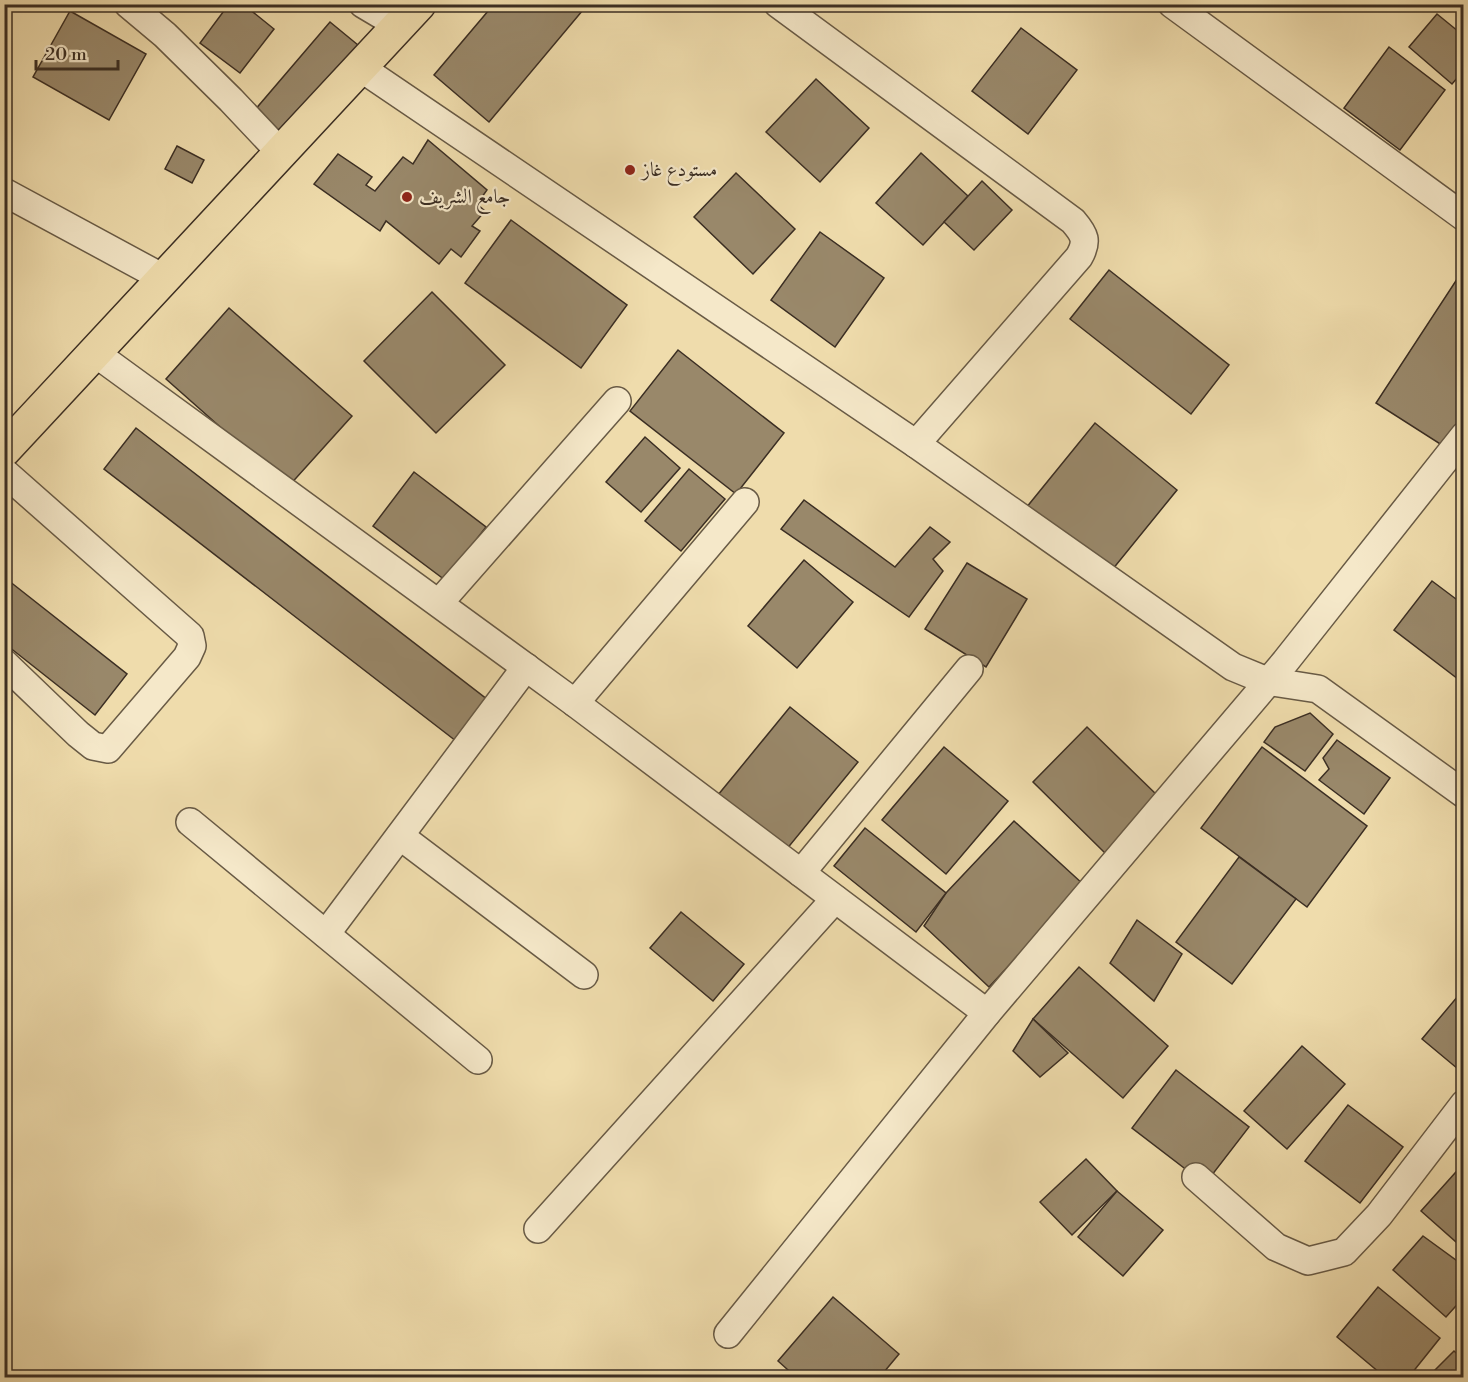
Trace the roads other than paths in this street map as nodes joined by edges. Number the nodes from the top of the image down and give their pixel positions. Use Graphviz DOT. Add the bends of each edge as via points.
graph roads {
  1 [pos="128,4"];
  2 [pos="363,4"];
  3 [pos="778,4"];
  4 [pos="1172,4"];
  5 [pos="410,15"];
  6 [pos="361,68"];
  7 [pos="281,153"];
  8 [pos="4,192"];
  9 [pos="1464,217"];
  10 [pos="165,279"];
  11 [pos="95,353"];
  12 [pos="617,401"];
  13 [pos="1464,436"];
  14 [pos="916,444"];
  15 [pos="4,450"];
  16 [pos="4,472"];
  17 [pos="745,502"];
  18 [pos="439,603"];
  19 [pos="4,663"];
  20 [pos="526,667"];
  21 [pos="969,669"];
  22 [pos="1268,681"];
  23 [pos="575,703"];
  24 [pos="1464,794"];
  25 [pos="190,822"];
  26 [pos="400,836"];
  27 [pos="801,873"];
  28 [pos="835,899"];
  29 [pos="326,934"];
  30 [pos="584,975"];
  31 [pos="987,1013"];
  32 [pos="478,1060"];
  33 [pos="1464,1104"];
  34 [pos="1196,1177"];
  35 [pos="538,1229"];
  36 [pos="728,1334"];
  1 -- 7 [label="street" via="165,34"];
  2 -- 5 [label="street"];
  3 -- 14 [label="street" via="1073,221 1084,234 1086,245 1079,257"];
  4 -- 9 [label="street"];
  5 -- 6 [label="main road"];
  6 -- 7 [label="main road"];
  6 -- 14 [label="street"];
  7 -- 10 [label="main road"];
  8 -- 10 [label="street"];
  10 -- 11 [label="main road"];
  11 -- 15 [label="main road"];
  11 -- 18 [label="street"];
  12 -- 18 [label="street"];
  13 -- 22 [label="street"];
  14 -- 22 [label="street" via="1233,667"];
  16 -- 19 [label="street" via="190,636 192,646 187,657 108,749 93,746 78,734"];
  17 -- 23 [label="street"];
  18 -- 20 [label="street"];
  20 -- 23 [label="street"];
  20 -- 26 [label="street"];
  21 -- 27 [label="street"];
  22 -- 24 [label="street" via="1318,689"];
  22 -- 31 [label="street"];
  23 -- 27 [label="street"];
  25 -- 29 [label="street"];
  26 -- 29 [label="street"];
  26 -- 30 [label="street"];
  27 -- 28 [label="street"];
  28 -- 31 [label="street"];
  28 -- 35 [label="street"];
  29 -- 32 [label="street"];
  31 -- 36 [label="street"];
  33 -- 34 [label="street" via="1379,1215 1344,1252 1308,1261 1276,1247"];
}
